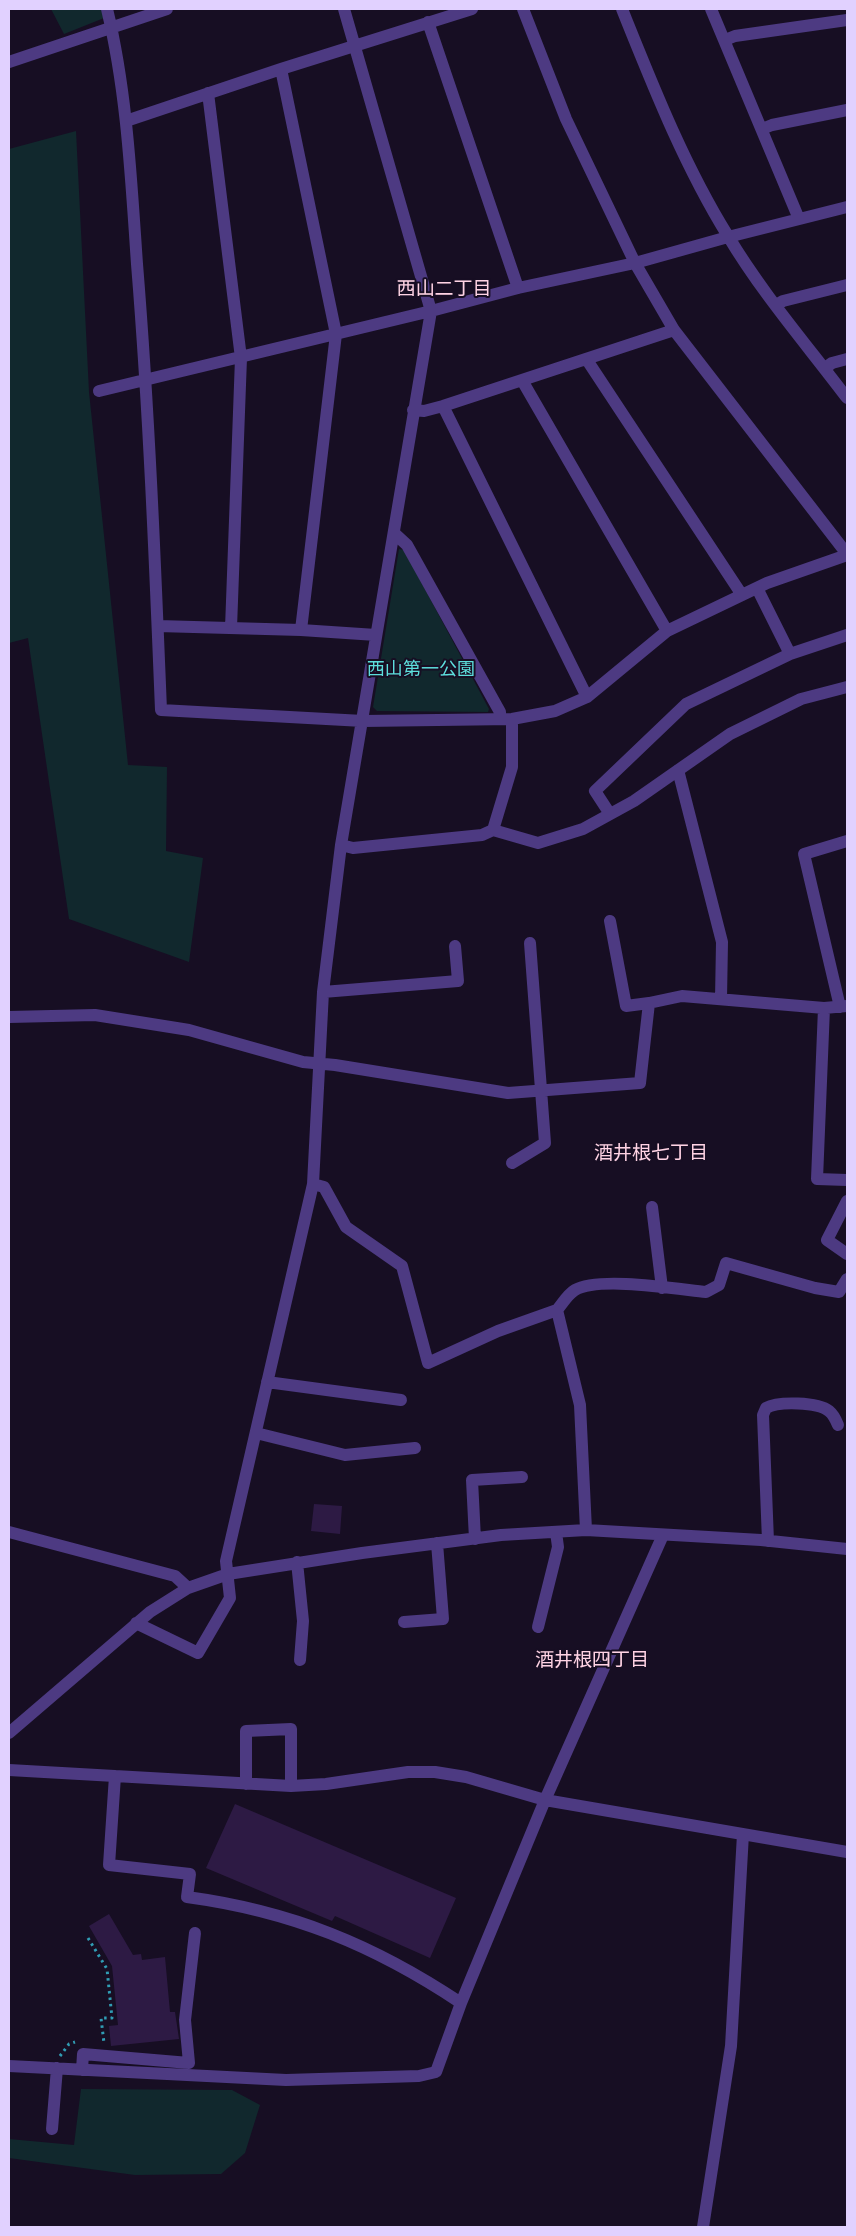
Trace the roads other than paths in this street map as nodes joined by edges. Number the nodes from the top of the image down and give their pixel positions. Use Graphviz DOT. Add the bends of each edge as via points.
graph roads {
  1 [pos="107,9"];
  2 [pos="167,9"];
  3 [pos="344,9"];
  4 [pos="472,9"];
  5 [pos="523,9"];
  6 [pos="622,9"];
  7 [pos="712,9"];
  8 [pos="847,20"];
  9 [pos="428,22"];
  10 [pos="112,26"];
  11 [pos="725,40"];
  12 [pos="356,46"];
  13 [pos="9,62"];
  14 [pos="281,69"];
  15 [pos="208,94"];
  16 [pos="847,110"];
  17 [pos="126,121"];
  18 [pos="762,129"];
  19 [pos="847,207"];
  20 [pos="800,219"];
  21 [pos="728,237"];
  22 [pos="635,263"];
  23 [pos="847,285"];
  24 [pos="518,288"];
  25 [pos="776,305"];
  26 [pos="431,311"];
  27 [pos="674,330"];
  28 [pos="336,334"];
  29 [pos="241,358"];
  30 [pos="847,359"];
  31 [pos="587,360"];
  32 [pos="825,368"];
  33 [pos="146,381"];
  34 [pos="523,382"];
  35 [pos="98,392"];
  36 [pos="847,398"];
  37 [pos="443,406"];
  38 [pos="413,410"];
  39 [pos="394,533"];
  40 [pos="847,555"];
  41 [pos="757,588"];
  42 [pos="742,595"];
  43 [pos="158,626"];
  44 [pos="231,628"];
  45 [pos="301,630"];
  46 [pos="667,632"];
  47 [pos="376,635"];
  48 [pos="847,635"];
  49 [pos="790,654"];
  50 [pos="847,687"];
  51 [pos="587,697"];
  52 [pos="506,719"];
  53 [pos="362,720"];
  54 [pos="678,770"];
  55 [pos="610,814"];
  56 [pos="493,830"];
  57 [pos="847,841"];
  58 [pos="341,845"];
  59 [pos="610,921"];
  60 [pos="530,943"];
  61 [pos="455,946"];
  62 [pos="322,992"];
  63 [pos="722,1000"];
  64 [pos="649,1003"];
  65 [pos="844,1007"];
  66 [pos="824,1008"];
  67 [pos="9,1017"];
  68 [pos="318,1064"];
  69 [pos="542,1090"];
  70 [pos="512,1163"];
  71 [pos="847,1180"];
  72 [pos="313,1184"];
  73 [pos="847,1201"];
  74 [pos="652,1206"];
  75 [pos="847,1254"];
  76 [pos="847,1279"];
  77 [pos="662,1288"];
  78 [pos="557,1310"];
  79 [pos="267,1382"];
  80 [pos="401,1400"];
  81 [pos="838,1425"];
  82 [pos="256,1433"];
  83 [pos="415,1448"];
  84 [pos="522,1477"];
  85 [pos="586,1530"];
  86 [pos="9,1532"];
  87 [pos="556,1532"];
  88 [pos="663,1536"];
  89 [pos="475,1539"];
  90 [pos="768,1541"];
  91 [pos="437,1543"];
  92 [pos="847,1549"];
  93 [pos="297,1562"];
  94 [pos="228,1574"];
  95 [pos="188,1588"];
  96 [pos="404,1622"];
  97 [pos="136,1623"];
  98 [pos="538,1627"];
  99 [pos="300,1660"];
  100 [pos="9,1733"];
  101 [pos="9,1770"];
  102 [pos="115,1776"];
  103 [pos="246,1784"];
  104 [pos="291,1786"];
  105 [pos="545,1800"];
  106 [pos="743,1834"];
  107 [pos="847,1852"];
  108 [pos="195,1933"];
  109 [pos="460,2003"];
  110 [pos="9,2066"];
  111 [pos="58,2068"];
  112 [pos="189,2069"];
  113 [pos="52,2130"];
  114 [pos="702,2227"];
  1 -- 10 [label="street"];
  2 -- 10 [label="street"];
  3 -- 12 [label="street"];
  4 -- 9 [label="street"];
  5 -- 22 [label="street" via="566,119"];
  6 -- 21 [label="street" via="680,146"];
  7 -- 11 [label="street"];
  8 -- 11 [label="street"];
  9 -- 12 [label="street"];
  9 -- 24 [label="street"];
  10 -- 13 [label="street"];
  10 -- 17 [label="street"];
  11 -- 18 [label="street"];
  12 -- 14 [label="street"];
  12 -- 26 [label="street"];
  14 -- 15 [label="street"];
  14 -- 28 [label="street"];
  15 -- 17 [label="street"];
  15 -- 29 [label="street"];
  16 -- 18 [label="street"];
  17 -- 33 [label="street"];
  18 -- 20 [label="street"];
  19 -- 20 [label="street"];
  20 -- 21 [label="street"];
  21 -- 22 [label="street"];
  21 -- 25 [label="street"];
  22 -- 24 [label="street"];
  22 -- 27 [label="street"];
  23 -- 25 [label="street"];
  24 -- 26 [label="street"];
  25 -- 32 [label="street"];
  26 -- 28 [label="street"];
  26 -- 38 [label="street"];
  27 -- 31 [label="street"];
  27 -- 40 [label="street"];
  28 -- 29 [label="street"];
  28 -- 45 [label="street"];
  29 -- 33 [label="street"];
  29 -- 44 [label="street"];
  30 -- 32 [label="street"];
  31 -- 34 [label="street"];
  31 -- 42 [label="street"];
  32 -- 36 [label="street"];
  33 -- 35 [label="street"];
  33 -- 43 [label="street"];
  34 -- 37 [label="street"];
  34 -- 46 [label="street"];
  37 -- 38 [label="street"];
  37 -- 51 [label="street"];
  38 -- 39 [label="street"];
  39 -- 47 [label="street"];
  39 -- 52 [label="street" via="407,545"];
  40 -- 41 [label="street"];
  41 -- 42 [label="street"];
  41 -- 49 [label="street"];
  42 -- 46 [label="street"];
  43 -- 44 [label="street"];
  43 -- 53 [label="street" via="161,710"];
  44 -- 45 [label="street"];
  45 -- 47 [label="street"];
  46 -- 51 [label="street"];
  47 -- 53 [label="street"];
  48 -- 49 [label="street"];
  49 -- 55 [label="street" via="686,704 595,791"];
  50 -- 54 [label="street" via="801,699 730,734"];
  51 -- 52 [label="street" via="555,711"];
  52 -- 53 [label="street"];
  52 -- 56 [label="street" via="512,768"];
  53 -- 58 [label="street"];
  54 -- 55 [label="street"];
  54 -- 63 [label="street" via="722,942"];
  55 -- 56 [label="street" via="583,829 538,843"];
  56 -- 58 [label="street" via="482,835 353,848"];
  57 -- 65 [label="street" via="804,854"];
  58 -- 62 [label="street"];
  59 -- 64 [label="street" via="626,1006"];
  60 -- 69 [label="street"];
  61 -- 62 [label="street" via="458,981"];
  62 -- 68 [label="street"];
  63 -- 64 [label="street" via="682,996"];
  63 -- 66 [label="street"];
  64 -- 69 [label="street" via="640,1083"];
  65 -- 66 [label="street"];
  66 -- 71 [label="street" via="817,1179"];
  67 -- 68 [label="street" via="95,1015 188,1030"];
  68 -- 69 [label="street" via="508,1093"];
  68 -- 72 [label="street"];
  69 -- 70 [label="street" via="545,1143"];
  72 -- 78 [label="street" via="324,1186 346,1226 402,1266 428,1363 498,1331"];
  72 -- 79 [label="street"];
  73 -- 75 [label="street" via="827,1240"];
  74 -- 77 [label="street"];
  76 -- 77 [label="street" via="839,1292 726,1263 719,1285 706,1292"];
  77 -- 78 [label="street" via="592,1285 575,1290"];
  78 -- 85 [label="street" via="580,1405"];
  79 -- 80 [label="street"];
  79 -- 82 [label="street"];
  81 -- 90 [label="street" via="832,1413 817,1406 778,1403 766,1408 763,1415"];
  82 -- 83 [label="street" via="345,1455"];
  82 -- 94 [label="street" via="226,1561"];
  84 -- 89 [label="street" via="472,1480"];
  85 -- 87 [label="street"];
  85 -- 88 [label="street"];
  86 -- 95 [label="street" via="175,1576"];
  87 -- 89 [label="street"];
  87 -- 98 [label="street" via="558,1547"];
  88 -- 90 [label="street"];
  88 -- 105 [label="street"];
  89 -- 91 [label="street"];
  90 -- 92 [label="street"];
  91 -- 93 [label="street"];
  91 -- 96 [label="street" via="443,1619"];
  93 -- 94 [label="street"];
  93 -- 99 [label="street" via="303,1621"];
  94 -- 95 [label="street"];
  94 -- 97 [label="street" via="230,1598 198,1653"];
  95 -- 97 [label="street"];
  97 -- 100 [label="street"];
  101 -- 102 [label="street"];
  102 -- 103 [label="street"];
  102 -- 109 [label="street" via="109,1865 190,1874 187,1897 262,1910 325,1930 420,1975"];
  103 -- 104 [label="street"];
  103 -- 104 [label="street" via="246,1731 291,1729"];
  104 -- 105 [label="street" via="408,1772 435,1772 466,1777"];
  105 -- 106 [label="street"];
  105 -- 109 [label="street"];
  106 -- 107 [label="street"];
  106 -- 114 [label="street" via="731,2046"];
  108 -- 112 [label="street" via="185,2020"];
  109 -- 112 [label="street" via="436,2072 419,2076 286,2080"];
  110 -- 111 [label="street"];
  111 -- 112 [label="street"];
  111 -- 113 [label="street"];
}
